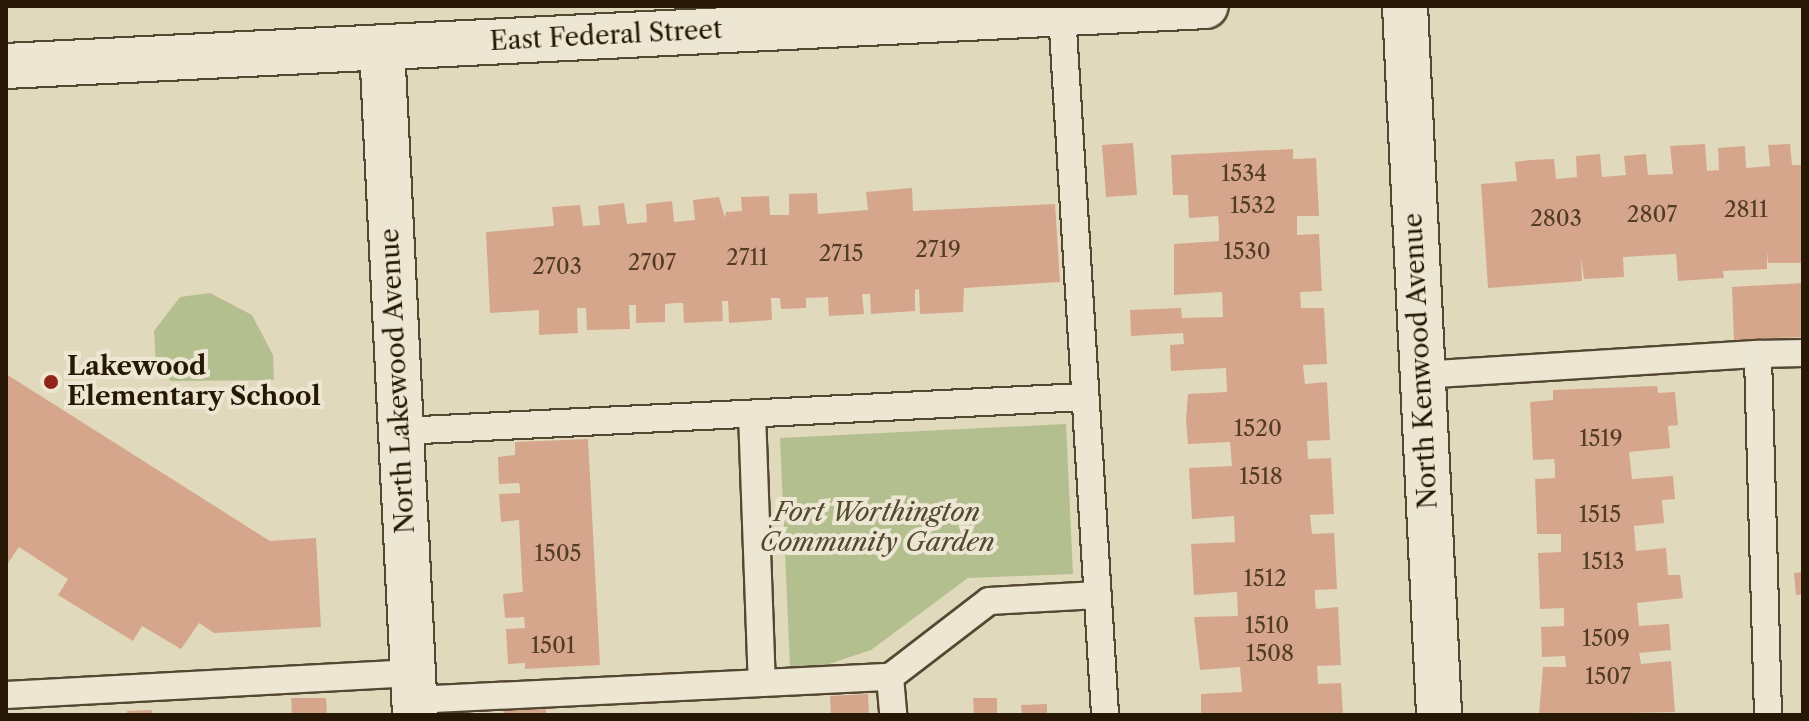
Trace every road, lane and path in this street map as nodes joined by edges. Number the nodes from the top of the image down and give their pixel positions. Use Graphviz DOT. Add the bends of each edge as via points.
graph roads {
  1 [pos="1206,6"];
  2 [pos="1405,6"];
  3 [pos="1062,13"];
  4 [pos="382,47"];
  5 [pos="6,66"];
  6 [pos="1803,353"];
  7 [pos="1758,354"];
  8 [pos="1421,375"];
  9 [pos="1083,397"];
  10 [pos="752,414"];
  11 [pos="401,431"];
  12 [pos="1098,595"];
  13 [pos="890,677"];
  14 [pos="762,683"];
  15 [pos="6,695"];
  16 [pos="414,696"];
  17 [pos="893,715"];
  18 [pos="1105,715"];
  19 [pos="1439,715"];
  20 [pos="1768,715"];
  1 -- 3 [label="street, East Federal Street"];
  2 -- 8 [label="street, North Kenwood Avenue"];
  3 -- 4 [label="street, East Federal Street"];
  3 -- 9 [label="lane"];
  4 -- 5 [label="street, East Federal Street"];
  4 -- 11 [label="street, North Lakewood Avenue"];
  6 -- 7 [label="lane"];
  7 -- 8 [label="lane"];
  7 -- 20 [label="lane"];
  8 -- 19 [label="street, North Kenwood Avenue"];
  9 -- 10 [label="lane"];
  9 -- 12 [label="lane"];
  10 -- 11 [label="lane"];
  10 -- 14 [label="lane"];
  11 -- 16 [label="street, North Lakewood Avenue"];
  12 -- 13 [label="lane" via="989,601"];
  12 -- 18 [label="lane"];
  13 -- 14 [label="lane"];
  13 -- 17 [label="lane"];
  14 -- 16 [label="lane"];
  15 -- 16 [label="lane"];
}
